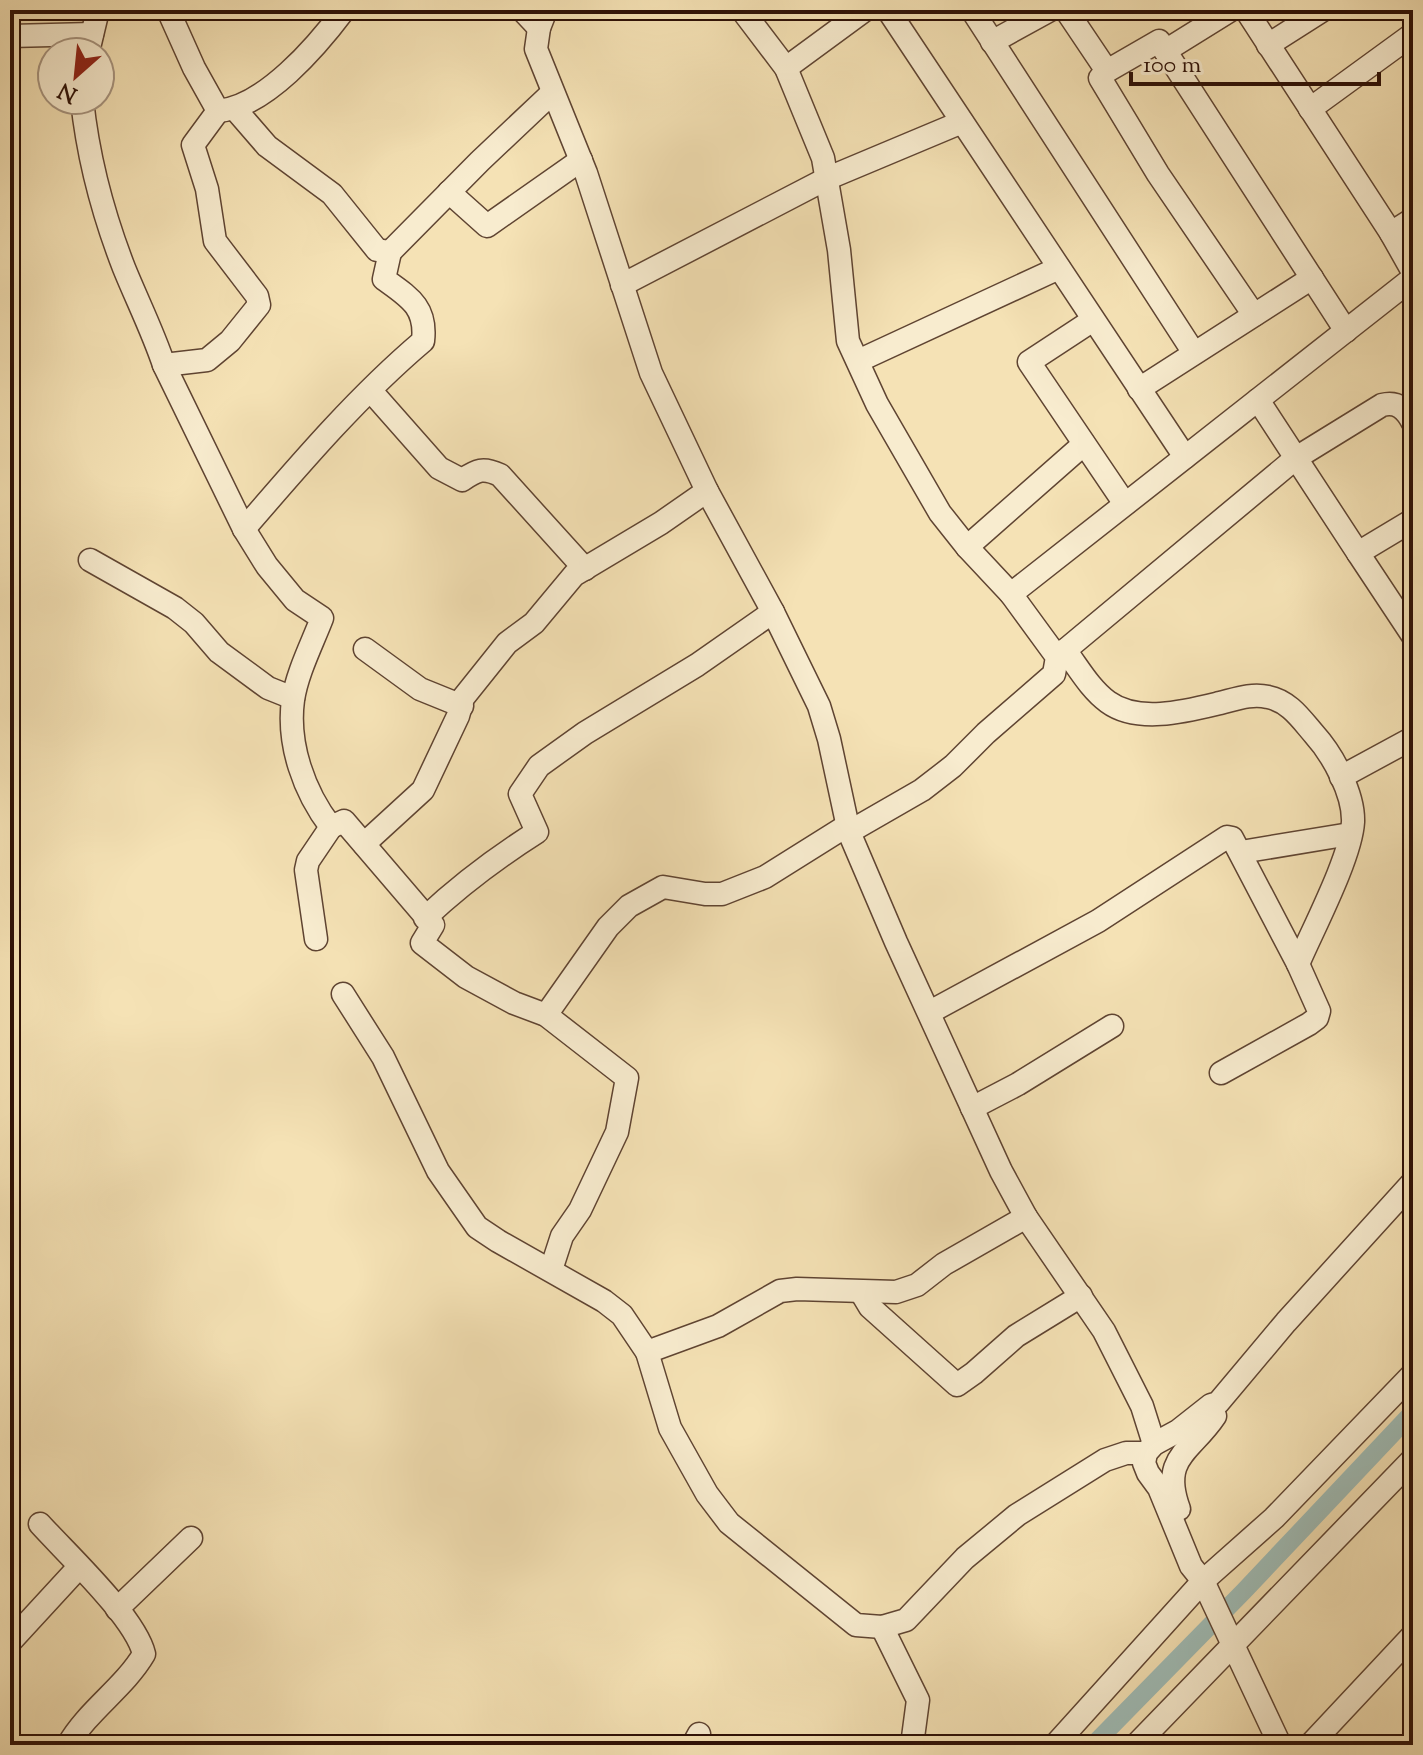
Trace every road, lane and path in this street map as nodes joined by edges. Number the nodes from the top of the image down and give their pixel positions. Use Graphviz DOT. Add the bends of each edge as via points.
graph roads {
  1 [pos="98,10"];
  2 [pos="168,10"];
  3 [pos="344,10"];
  4 [pos="522,10"];
  5 [pos="742,10"];
  6 [pos="865,10"];
  7 [pos="888,10"];
  8 [pos="972,10"];
  9 [pos="1050,10"];
  10 [pos="1066,10"];
  11 [pos="1231,10"];
  12 [pos="1246,10"];
  13 [pos="1323,10"];
  14 [pos="542,19"];
  15 [pos="1413,34"];
  16 [pos="10,36"];
  17 [pos="92,36"];
  18 [pos="36,38"];
  19 [pos="992,42"];
  20 [pos="1268,45"];
  21 [pos="1165,51"];
  22 [pos="786,68"];
  23 [pos="1107,71"];
  24 [pos="552,93"];
  25 [pos="1310,109"];
  26 [pos="226,110"];
  27 [pos="84,116"];
  28 [pos="962,122"];
  29 [pos="581,160"];
  30 [pos="826,179"];
  31 [pos="449,192"];
  32 [pos="1413,219"];
  33 [pos="1391,233"];
  34 [pos="390,252"];
  35 [pos="1059,268"];
  36 [pos="1413,275"];
  37 [pos="1312,278"];
  38 [pos="622,285"];
  39 [pos="1254,315"];
  40 [pos="1093,320"];
  41 [pos="1346,331"];
  42 [pos="1194,353"];
  43 [pos="858,361"];
  44 [pos="164,365"];
  45 [pos="1139,389"];
  46 [pos="371,391"];
  47 [pos="1258,400"];
  48 [pos="1413,423"];
  49 [pos="1084,444"];
  50 [pos="1185,457"];
  51 [pos="1296,458"];
  52 [pos="707,491"];
  53 [pos="1125,504"];
  54 [pos="1413,520"];
  55 [pos="244,529"];
  56 [pos="967,547"];
  57 [pos="1358,553"];
  58 [pos="90,560"];
  59 [pos="585,569"];
  60 [pos="1011,594"];
  61 [pos="773,612"];
  62 [pos="1413,636"];
  63 [pos="365,649"];
  64 [pos="1061,653"];
  65 [pos="293,698"];
  66 [pos="462,706"];
  67 [pos="1413,738"];
  68 [pos="1341,777"];
  69 [pos="331,827"];
  70 [pos="848,829"];
  71 [pos="1350,834"];
  72 [pos="364,844"];
  73 [pos="1241,852"];
  74 [pos="610,899"];
  75 [pos="634,903"];
  76 [pos="425,918"];
  77 [pos="316,939"];
  78 [pos="1298,964"];
  79 [pos="343,994"];
  80 [pos="930,1012"];
  81 [pos="546,1015"];
  82 [pos="1112,1026"];
  83 [pos="1221,1073"];
  84 [pos="972,1108"];
  85 [pos="1413,1182"];
  86 [pos="1026,1217"];
  87 [pos="551,1270"];
  88 [pos="861,1292"];
  89 [pos="1081,1296"];
  90 [pos="647,1352"];
  91 [pos="1413,1374"];
  92 [pos="1218,1403"];
  93 [pos="1153,1446"];
  94 [pos="1178,1459"];
  95 [pos="1413,1459"];
  96 [pos="40,1524"];
  97 [pos="191,1538"];
  98 [pos="79,1567"];
  99 [pos="1206,1588"];
  100 [pos="117,1609"];
  101 [pos="882,1627"];
  102 [pos="1413,1635"];
  103 [pos="1230,1637"];
  104 [pos="10,1642"];
  105 [pos="68,1745"];
  106 [pos="912,1745"];
  107 [pos="1055,1745"];
  108 [pos="1136,1745"];
  109 [pos="1280,1745"];
  110 [pos="1310,1745"];
  1 -- 17 [label="street"];
  2 -- 26 [label="street" via="194,68"];
  3 -- 26 [label="street" via="280,80"];
  4 -- 14 [label="street"];
  5 -- 22 [label="street"];
  6 -- 22 [label="street"];
  7 -- 28 [label="street"];
  8 -- 19 [label="street"];
  9 -- 19 [label="street"];
  10 -- 23 [label="street"];
  11 -- 21 [label="street"];
  12 -- 20 [label="street"];
  13 -- 20 [label="street"];
  14 -- 24 [label="street" via="536,49"];
  15 -- 25 [label="street"];
  16 -- 18 [label="street"];
  19 -- 42 [label="street"];
  20 -- 25 [label="street"];
  21 -- 23 [label="street" via="1159,41"];
  21 -- 37 [label="street"];
  22 -- 30 [label="street" via="823,158"];
  23 -- 39 [label="street" via="1100,78"];
  24 -- 29 [label="street"];
  24 -- 31 [label="street"];
  25 -- 33 [label="street"];
  26 -- 34 [label="street" via="332,194 377,250"];
  26 -- 44 [label="street" via="193,145 215,241 259,305 207,360"];
  27 -- 44 [label="street" via="104,209"];
  28 -- 30 [label="street"];
  28 -- 35 [label="street"];
  29 -- 31 [label="street" via="487,226"];
  29 -- 38 [label="street"];
  30 -- 38 [label="street"];
  30 -- 43 [label="street" via="848,341"];
  31 -- 34 [label="street"];
  32 -- 33 [label="street"];
  33 -- 36 [label="street"];
  34 -- 46 [label="street" via="384,279 420,309 423,341"];
  35 -- 40 [label="street"];
  35 -- 43 [label="street"];
  36 -- 41 [label="street"];
  37 -- 39 [label="street"];
  37 -- 41 [label="street"];
  38 -- 52 [label="street" via="651,373"];
  39 -- 42 [label="street"];
  40 -- 45 [label="street"];
  40 -- 49 [label="street" via="1029,362"];
  41 -- 47 [label="street"];
  42 -- 45 [label="street"];
  43 -- 56 [label="street" via="940,513"];
  44 -- 55 [label="street"];
  45 -- 50 [label="street"];
  46 -- 55 [label="street"];
  46 -- 59 [label="street" via="439,468 462,480 479,469 500,475"];
  47 -- 50 [label="street"];
  47 -- 51 [label="street"];
  48 -- 51 [label="street" via="1402,408 1382,405"];
  49 -- 53 [label="street"];
  49 -- 56 [label="street"];
  50 -- 53 [label="street"];
  51 -- 57 [label="street"];
  51 -- 64 [label="street"];
  52 -- 59 [label="street"];
  52 -- 61 [label="street"];
  53 -- 60 [label="street"];
  54 -- 57 [label="street"];
  55 -- 65 [label="street" via="295,600 322,618"];
  56 -- 60 [label="street"];
  57 -- 62 [label="street"];
  58 -- 65 [label="street" via="175,608 229,660 268,688"];
  59 -- 66 [label="street" via="534,623 507,643 472,684"];
  60 -- 64 [label="street"];
  61 -- 70 [label="street" via="819,706"];
  61 -- 76 [label="street" via="539,766 520,794 537,832 465,880"];
  63 -- 66 [label="street" via="420,689"];
  64 -- 68 [label="street" via="1109,703 1126,710 1180,712 1253,695 1270,697 1292,709 1320,740"];
  64 -- 70 [label="street" via="1054,674 953,766 922,790"];
  65 -- 69 [label="street" via="292,735 303,776"];
  66 -- 72 [label="street" via="423,790"];
  67 -- 68 [label="street"];
  68 -- 71 [label="street" via="1352,807"];
  69 -- 72 [label="street" via="344,821"];
  69 -- 77 [label="street" via="306,870"];
  70 -- 75 [label="street" via="765,877 722,894 663,887"];
  70 -- 80 [label="street"];
  71 -- 73 [label="street"];
  71 -- 78 [label="street"];
  72 -- 76 [label="street"];
  73 -- 78 [label="street"];
  73 -- 80 [label="street" via="1227,837 1098,921"];
  74 -- 75 [label="street"];
  75 -- 81 [label="street" via="608,927"];
  76 -- 81 [label="street" via="433,925 422,943 466,977"];
  78 -- 83 [label="street" via="1317,1004 1317,1018"];
  79 -- 87 [label="street" via="383,1057 438,1171 477,1227"];
  80 -- 84 [label="street"];
  81 -- 87 [label="street" via="627,1078 617,1132 562,1236"];
  82 -- 84 [label="street"];
  84 -- 86 [label="street"];
  85 -- 92 [label="street"];
  86 -- 88 [label="street" via="917,1285 896,1292"];
  86 -- 89 [label="street"];
  87 -- 90 [label="street" via="622,1315"];
  88 -- 89 [label="street" via="870,1307 957,1385 1016,1336"];
  88 -- 90 [label="street" via="780,1291 718,1326"];
  89 -- 93 [label="street" via="1125,1370"];
  90 -- 101 [label="street" via="670,1428 729,1523 856,1625"];
  91 -- 99 [label="street"];
  92 -- 93 [label="street"];
  92 -- 94 [label="street" via="1213,1419"];
  93 -- 94 [label="street" via="1172,1445"];
  93 -- 99 [label="street" via="1145,1468"];
  93 -- 101 [label="street" via="1105,1460 1017,1515 965,1558 906,1620"];
  94 -- 99 [label="street" via="1173,1491"];
  95 -- 103 [label="street"];
  96 -- 98 [label="street"];
  97 -- 100 [label="street"];
  98 -- 100 [label="street"];
  98 -- 104 [label="street"];
  99 -- 103 [label="street"];
  99 -- 107 [label="street"];
  100 -- 105 [label="street" via="144,1654"];
  101 -- 106 [label="street" via="918,1700"];
  102 -- 110 [label="street"];
  103 -- 108 [label="street"];
  103 -- 109 [label="street"];
}
